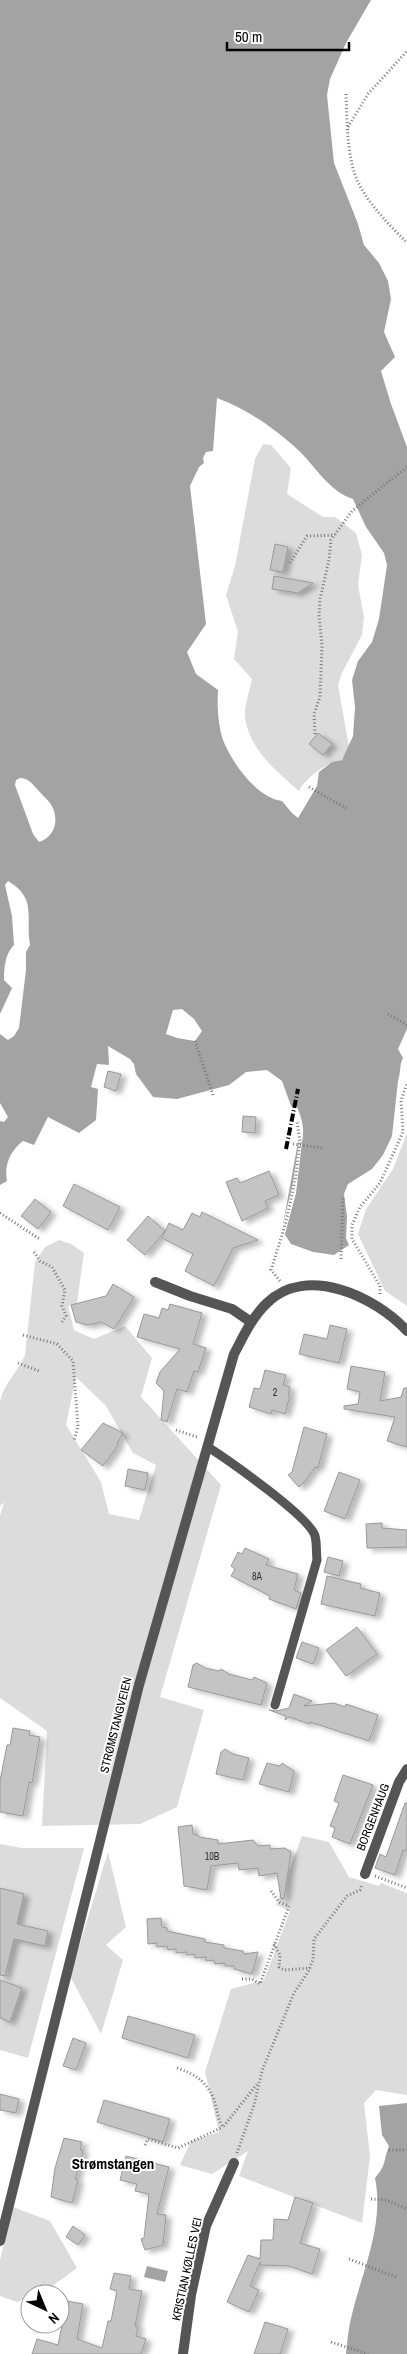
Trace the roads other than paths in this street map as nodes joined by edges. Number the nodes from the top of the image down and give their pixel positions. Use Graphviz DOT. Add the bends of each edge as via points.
graph roads {
  1 [pos="155,1282"];
  2 [pos="251,1322"];
  3 [pos="407,1331"];
  4 [pos="209,1444"];
  5 [pos="275,1705"];
  6 [pos="407,1769"];
  7 [pos="365,1873"];
  8 [pos="234,2163"];
  9 [pos="0,2242"];
  10 [pos="183,2354"];
  1 -- 2 [label="street" via="232,1308"];
  2 -- 3 [label="street, STRØMSTANGVEIEN" via="267,1302 288,1289 307,1286 353,1293 380,1306"];
  2 -- 4 [label="street, STRØMSTANGVEIEN" via="234,1354"];
  4 -- 5 [label="lane" via="253,1477 305,1522 315,1535 317,1560"];
  4 -- 9 [label="street, STRØMSTANGVEIEN" via="139,1684"];
  6 -- 7 [label="street, BORGENHAUG"];
  8 -- 10 [label="street, KRISTIAN KØLLES VEI" via="206,2226 191,2295"];
}
